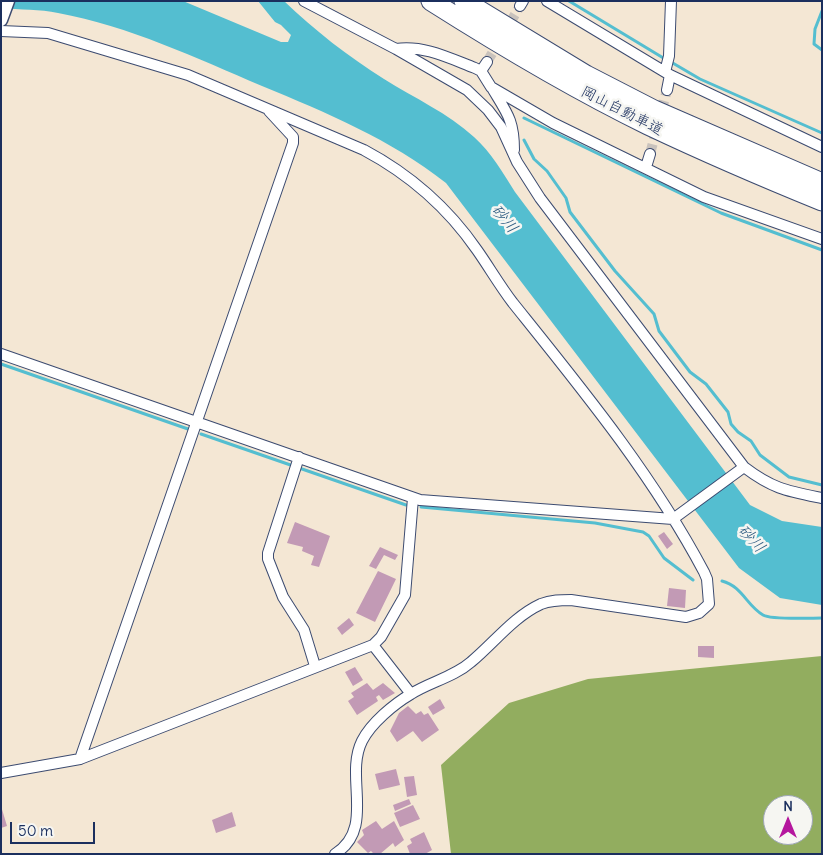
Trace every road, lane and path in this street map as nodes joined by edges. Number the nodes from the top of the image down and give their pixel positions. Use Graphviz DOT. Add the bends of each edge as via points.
graph roads {
  1 [pos="8,1"];
  2 [pos="304,1"];
  3 [pos="431,1"];
  4 [pos="464,1"];
  5 [pos="547,1"];
  6 [pos="671,1"];
  7 [pos="314,5"];
  8 [pos="1,20"];
  9 [pos="1,31"];
  10 [pos="396,49"];
  11 [pos="487,62"];
  12 [pos="668,68"];
  13 [pos="481,71"];
  14 [pos="491,87"];
  15 [pos="667,90"];
  16 [pos="267,108"];
  17 [pos="822,147"];
  18 [pos="514,154"];
  19 [pos="650,154"];
  20 [pos="646,167"];
  21 [pos="822,183"];
  22 [pos="822,201"];
  23 [pos="822,239"];
  24 [pos="1,354"];
  25 [pos="195,422"];
  26 [pos="297,463"];
  27 [pos="741,469"];
  28 [pos="413,498"];
  29 [pos="822,498"];
  30 [pos="676,517"];
  31 [pos="372,645"];
  32 [pos="315,666"];
  33 [pos="411,694"];
  34 [pos="80,759"];
  35 [pos="1,773"];
  36 [pos="335,854"];
  1 -- 8 [label="street"];
  2 -- 7 [label="street"];
  3 -- 22 [label="highway, 岡山自動車道" via="509,49 647,124"];
  4 -- 21 [label="highway, 岡山自動車道" via="586,75 654,110"];
  5 -- 12 [label="street"];
  6 -- 12 [label="street"];
  7 -- 10 [label="street"];
  9 -- 16 [label="street" via="48,33 103,48 188,75"];
  10 -- 13 [label="street" via="427,50"];
  10 -- 18 [label="street" via="479,100 500,126"];
  11 -- 13 [label="street"];
  12 -- 15 [label="street"];
  12 -- 17 [label="street"];
  13 -- 14 [label="street"];
  14 -- 18 [label="street" via="514,130"];
  14 -- 20 [label="street" via="553,123"];
  16 -- 25 [label="street" via="293,137 293,143"];
  16 -- 30 [label="street" via="389,164 452,218 500,286 627,447"];
  18 -- 27 [label="street" via="540,198"];
  19 -- 20 [label="street"];
  20 -- 23 [label="street" via="704,197"];
  24 -- 25 [label="street"];
  25 -- 26 [label="street"];
  25 -- 34 [label="street"];
  26 -- 28 [label="street"];
  26 -- 32 [label="street" via="268,559 283,597 304,630"];
  27 -- 29 [label="street" via="782,490"];
  27 -- 30 [label="street"];
  28 -- 30 [label="street"];
  28 -- 31 [label="street" via="405,595 381,637"];
  30 -- 33 [label="street" via="707,579 709,604 699,613 686,617 556,600 542,604 513,623 460,670"];
  31 -- 32 [label="street"];
  31 -- 33 [label="street"];
  32 -- 34 [label="street"];
  33 -- 36 [label="street" via="374,725 362,741 356,770 357,826 346,845"];
  34 -- 35 [label="street"];
}
